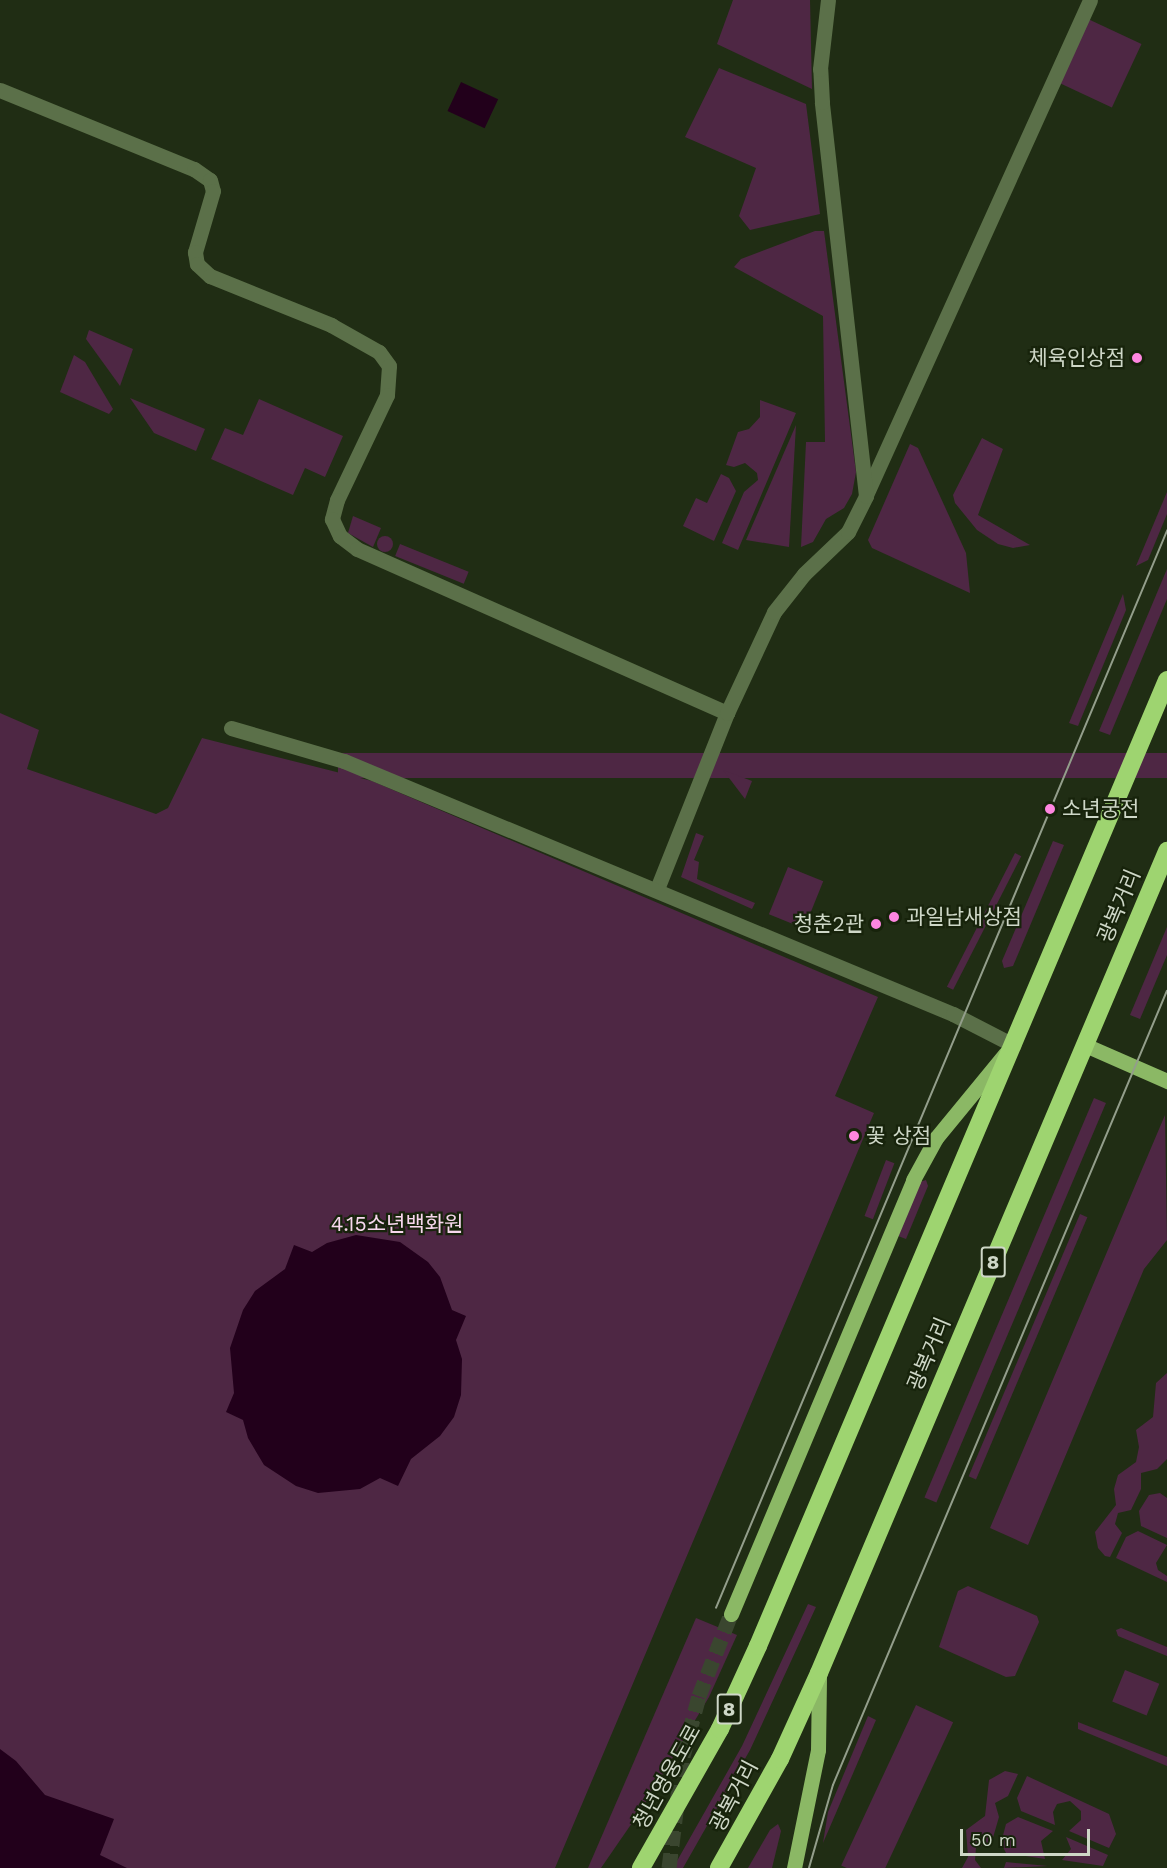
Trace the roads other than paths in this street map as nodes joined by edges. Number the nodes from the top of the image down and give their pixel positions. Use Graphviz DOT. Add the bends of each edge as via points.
graph roads {
  1 [pos="828,0"];
  2 [pos="1090,0"];
  3 [pos="0,90"];
  4 [pos="866,495"];
  5 [pos="1167,680"];
  6 [pos="727,713"];
  7 [pos="231,728"];
  8 [pos="1167,850"];
  9 [pos="657,889"];
  10 [pos="1013,1045"];
  11 [pos="1085,1045"];
  12 [pos="1167,1081"];
  13 [pos="802,1542"];
  14 [pos="731,1614"];
  15 [pos="819,1673"];
  16 [pos="641,1868"];
  17 [pos="720,1868"];
  18 [pos="794,1868"];
  1 -- 4 [label="street" via="820,69 822,102"];
  2 -- 4 [label="street"];
  3 -- 6 [label="street" via="194,169 210,180 213,191 195,252 197,264 210,276 331,326 379,352 389,366 387,395 338,500 332,519 339,536 357,549"];
  4 -- 6 [label="street" via="848,532 804,574 774,612"];
  5 -- 10 [label="highway, 광복거리 / 8"];
  6 -- 9 [label="street"];
  7 -- 9 [label="street" via="344,761"];
  8 -- 11 [label="highway, 광복거리 / 8"];
  9 -- 10 [label="street" via="953,1014"];
  10 -- 13 [label="highway, 광복거리 / 8"];
  10 -- 14 [label="main road" via="936,1138 913,1180"];
  11 -- 12 [label="main road"];
  11 -- 15 [label="highway, 광복거리 / 8"];
  13 -- 16 [label="highway, 청년영웅도로 / 8" via="720,1730"];
  15 -- 17 [label="highway, 광복거리 / 8" via="780,1758"];
  15 -- 18 [label="main road" via="818,1750"];
}
